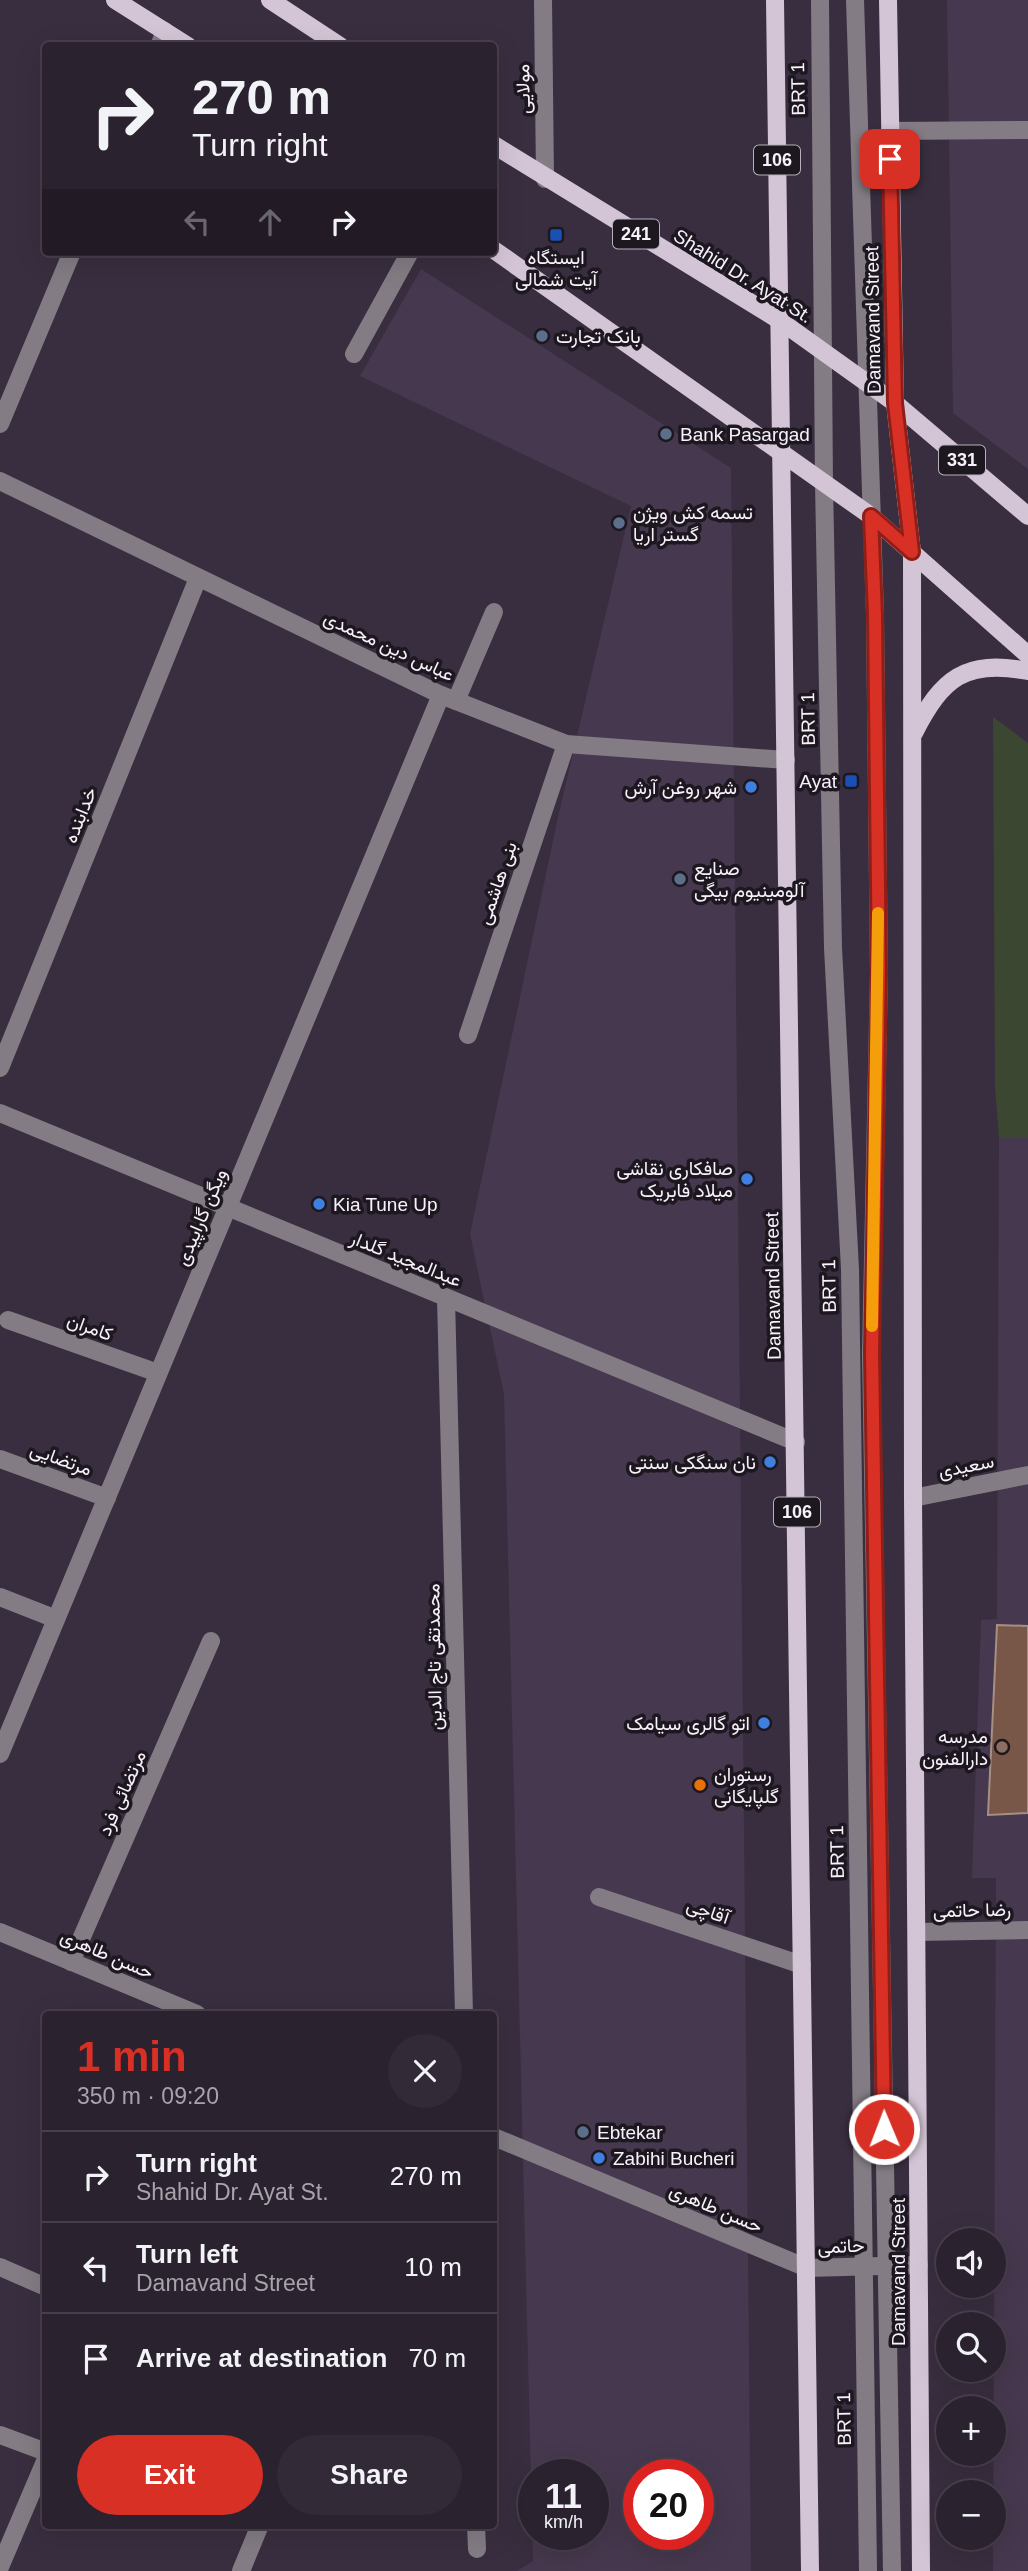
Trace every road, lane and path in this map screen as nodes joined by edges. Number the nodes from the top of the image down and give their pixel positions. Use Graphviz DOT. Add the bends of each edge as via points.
graph roads {
  1 [pos="115,0"];
  2 [pos="270,0"];
  3 [pos="543,0"];
  4 [pos="775,0"];
  5 [pos="820,0"];
  6 [pos="855,0"];
  7 [pos="888,0"];
  8 [pos="162,38"];
  9 [pos="334,42"];
  10 [pos="1028,130"];
  11 [pos="890,131"];
  12 [pos="497,147"];
  13 [pos="545,178"];
  14 [pos="497,252"];
  15 [pos="70,256"];
  16 [pos="408,256"];
  17 [pos="779,320"];
  18 [pos="822,351"];
  19 [pos="354,354"];
  20 [pos="867,383"];
  21 [pos="895,403"];
  22 [pos="0,424"];
  23 [pos="781,453"];
  24 [pos="0,481"];
  25 [pos="824,482"];
  26 [pos="871,516"];
  27 [pos="1028,516"];
  28 [pos="912,552"];
  29 [pos="198,578"];
  30 [pos="494,612"];
  31 [pos="1028,656"];
  32 [pos="1028,671"];
  33 [pos="449,698"];
  34 [pos="912,736"];
  35 [pos="566,744"];
  36 [pos="786,760"];
  37 [pos="468,1035"];
  38 [pos="0,1068"];
  39 [pos="0,1113"];
  40 [pos="228,1208"];
  41 [pos="446,1298"];
  42 [pos="8,1320"];
  43 [pos="158,1373"];
  44 [pos="796,1442"];
  45 [pos="0,1459"];
  46 [pos="1028,1475"];
  47 [pos="107,1498"];
  48 [pos="913,1498"];
  49 [pos="0,1597"];
  50 [pos="56,1619"];
  51 [pos="211,1642"];
  52 [pos="0,1754"];
  53 [pos="599,1897"];
  54 [pos="1028,1930"];
  55 [pos="917,1931"];
  56 [pos="0,1932"];
  57 [pos="71,1962"];
  58 [pos="802,1965"];
  59 [pos="190,2011"];
  60 [pos="464,2011"];
  61 [pos="497,2138"];
  62 [pos="919,2265"];
  63 [pos="0,2267"];
  64 [pos="807,2268"];
  65 [pos="42,2285"];
  66 [pos="0,2435"];
  67 [pos="42,2451"];
  68 [pos="42,2468"];
  69 [pos="258,2529"];
  70 [pos="476,2529"];
  71 [pos="477,2549"];
  72 [pos="0,2567"];
  73 [pos="241,2571"];
  74 [pos="810,2571"];
  75 [pos="867,2571"];
  76 [pos="892,2571"];
  77 [pos="921,2571"];
  1 -- 8 [label="main road"];
  2 -- 9 [label="main road"];
  3 -- 13 [label="street, مولایی"];
  4 -- 17 [label="main road, Damavand Street / 106"];
  5 -- 18 [label="street, BRT 1"];
  6 -- 20 [label="street"];
  7 -- 11 [label="main road, Damavand Street"];
  10 -- 11 [label="street"];
  11 -- 21 [label="main road, Damavand Street"];
  12 -- 13 [label="main road, Shahid Dr. Ayat St. / 241"];
  13 -- 17 [label="main road, Shahid Dr. Ayat St. / 241"];
  14 -- 23 [label="main road"];
  15 -- 22 [label="street"];
  16 -- 19 [label="street"];
  17 -- 18 [label="main road, Shahid Dr. Ayat St. / 241"];
  17 -- 23 [label="main road, Damavand Street / 106"];
  18 -- 20 [label="main road, Shahid Dr. Ayat St. / 241"];
  18 -- 25 [label="street, BRT 1"];
  20 -- 21 [label="main road, Shahid Dr. Ayat St. / 241"];
  20 -- 26 [label="street"];
  21 -- 27 [label="main road, 331"];
  21 -- 28 [label="main road, Damavand Street"];
  23 -- 25 [label="main road"];
  23 -- 36 [label="main road, Damavand Street / 106"];
  24 -- 29 [label="street, عباس دین محمدی"];
  25 -- 26 [label="main road"];
  25 -- 75 [label="street, BRT 1" via="833,948 850,1269"];
  26 -- 28 [label="main road"];
  26 -- 76 [label="street" via="879,973 872,1354"];
  28 -- 31 [label="main road"];
  28 -- 34 [label="main road, Damavand Street"];
  29 -- 33 [label="street, عباس دین محمدی"];
  29 -- 38 [label="street, خدابنده"];
  30 -- 33 [label="street, ویگن گاراپیدی"];
  32 -- 34 [label="main road" via="980,667 953,679 929,704"];
  33 -- 35 [label="street, عباس دین محمدی"];
  33 -- 40 [label="street, ویگن گاراپیدی"];
  34 -- 48 [label="main road, Damavand Street"];
  35 -- 36 [label="street, عباس دین محمدی"];
  35 -- 37 [label="street, بنی هاشمی"];
  36 -- 44 [label="main road, Damavand Street / 106"];
  39 -- 40 [label="street, عبدالمجید گلدار"];
  40 -- 41 [label="street, عبدالمجید گلدار"];
  40 -- 43 [label="street, ویگن گاراپیدی"];
  41 -- 44 [label="street, عبدالمجید گلدار"];
  41 -- 60 [label="street, محمدتقی تاج الدین"];
  42 -- 43 [label="street, کامران"];
  43 -- 47 [label="street, ویگن گاراپیدی"];
  44 -- 58 [label="main road, Damavand Street / 106"];
  45 -- 47 [label="street, مرتضایی"];
  46 -- 48 [label="street, سعیدی"];
  47 -- 50 [label="street, ویگن گاراپیدی"];
  48 -- 55 [label="main road, Damavand Street"];
  49 -- 50 [label="street"];
  50 -- 52 [label="street, ویگن گاراپیدی"];
  51 -- 57 [label="street, مرتضائی فرد"];
  53 -- 58 [label="street, آقاچی"];
  54 -- 55 [label="street, رضا حاتمی"];
  55 -- 62 [label="main road, Damavand Street"];
  56 -- 57 [label="street, حسن طاهری"];
  57 -- 59 [label="street, حسن طاهری"];
  58 -- 64 [label="main road, Damavand Street / 106"];
  61 -- 64 [label="street, حسن طاهری"];
  62 -- 64 [label="street, حاتمی"];
  62 -- 77 [label="main road, Damavand Street"];
  63 -- 65 [label="street"];
  64 -- 74 [label="main road, Damavand Street / 106"];
  66 -- 67 [label="street"];
  68 -- 72 [label="street"];
  69 -- 73 [label="street"];
  70 -- 71 [label="street"];
}
